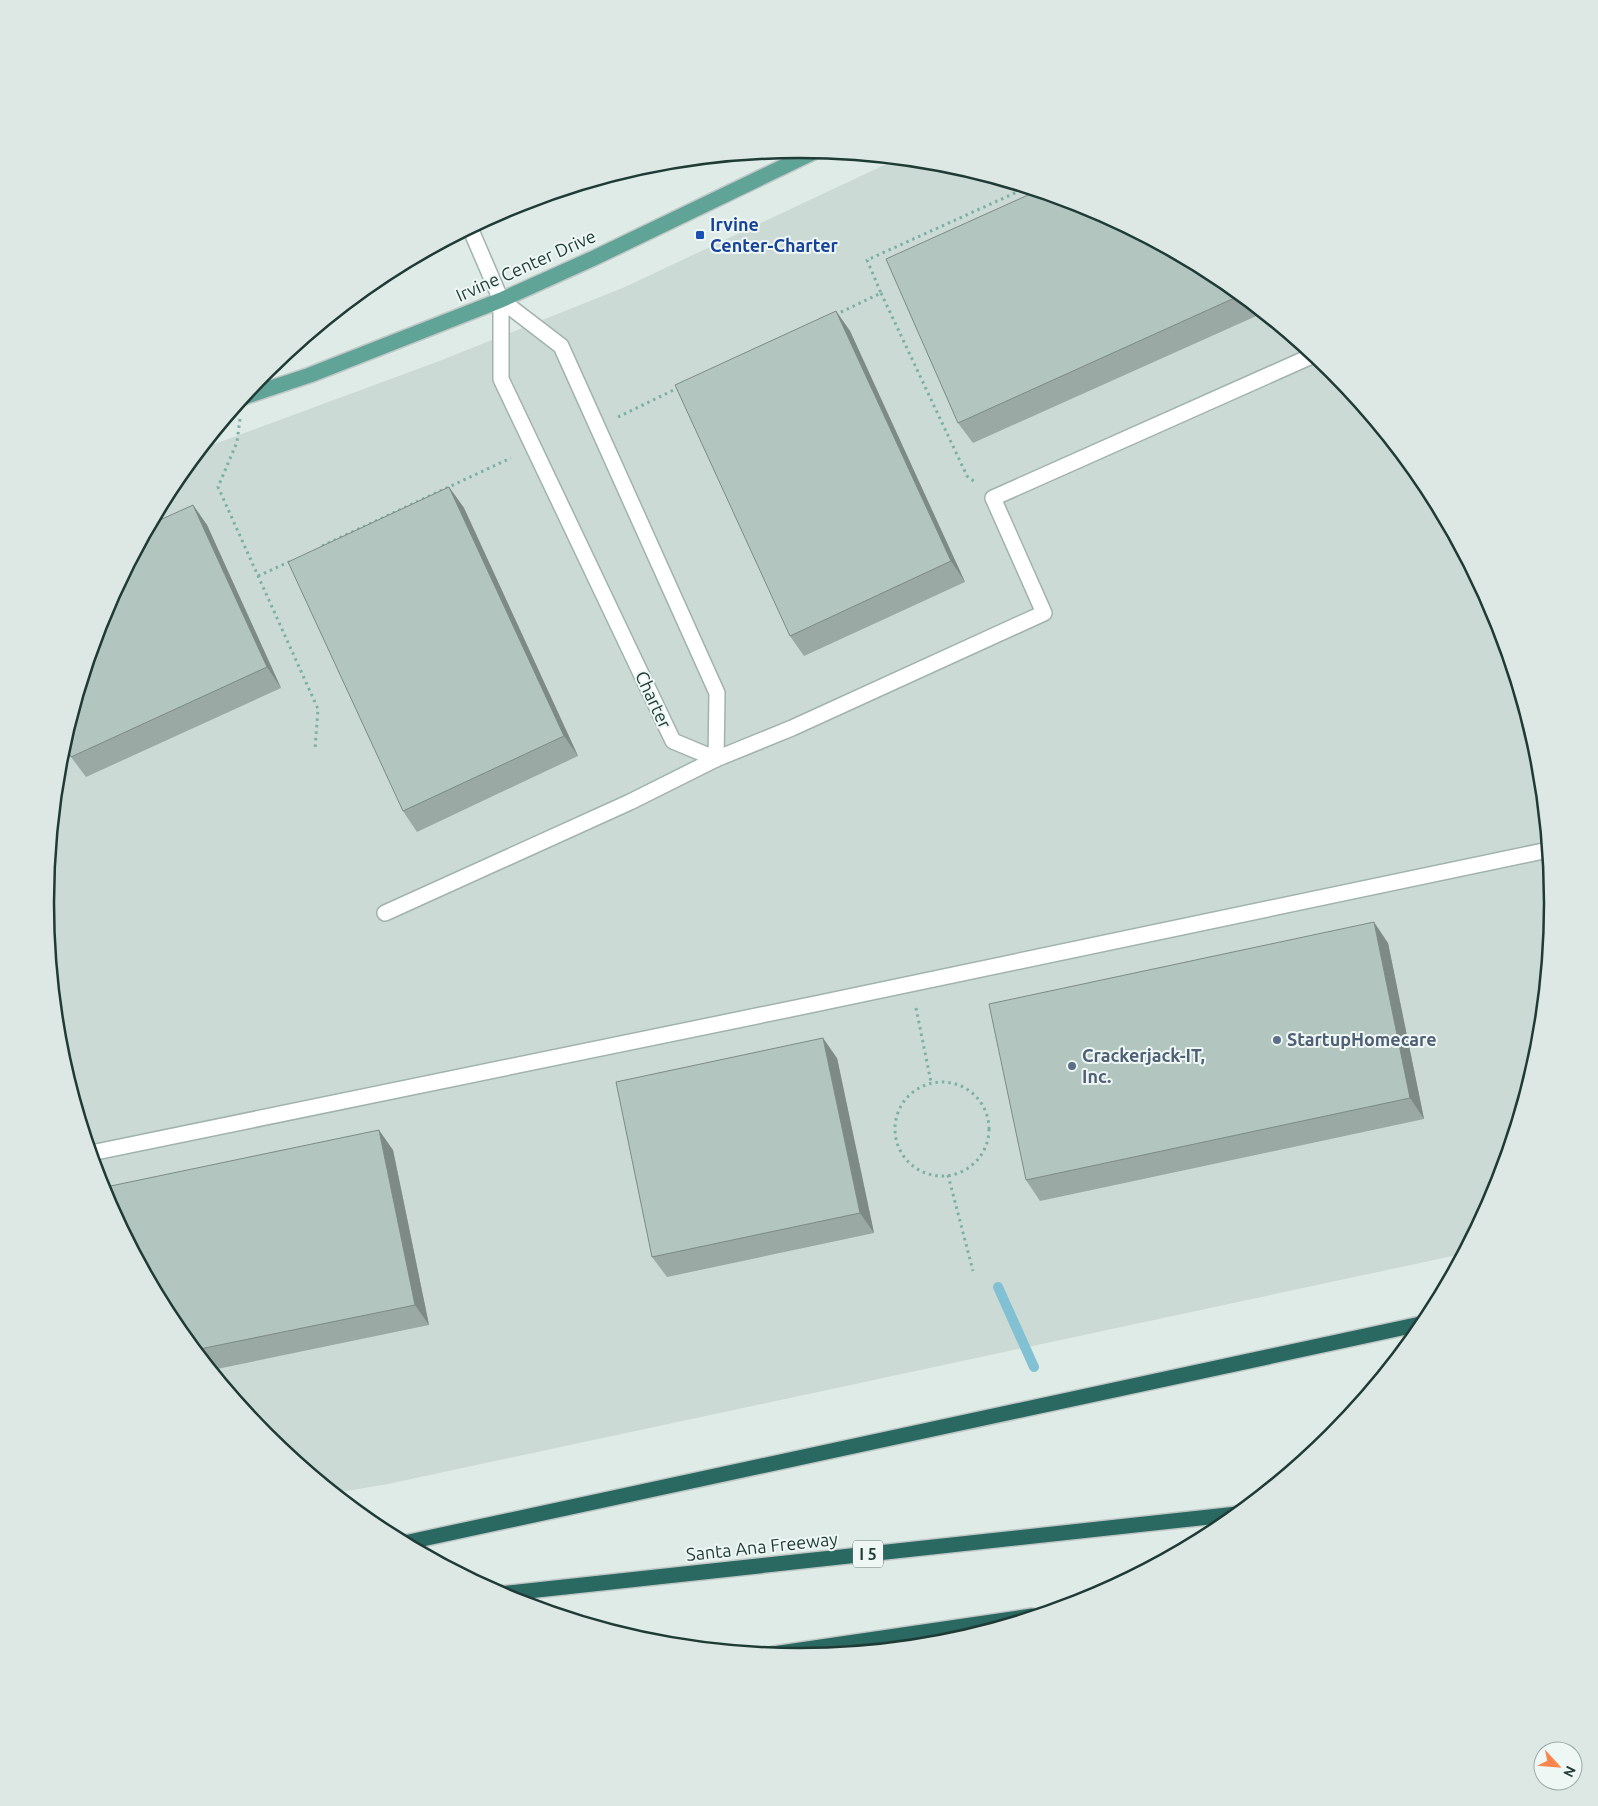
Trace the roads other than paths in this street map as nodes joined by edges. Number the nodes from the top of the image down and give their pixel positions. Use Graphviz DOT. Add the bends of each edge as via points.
graph roads {
  1 [pos="801,158"];
  2 [pos="472,233"];
  3 [pos="501,300"];
  4 [pos="1307,358"];
  5 [pos="256,393"];
  6 [pos="716,759"];
  7 [pos="1543,851"];
  8 [pos="386,913"];
  9 [pos="96,1152"];
  10 [pos="1413,1326"];
  11 [pos="1223,1515"];
  12 [pos="414,1541"];
  13 [pos="515,1592"];
  14 [pos="999,1621"];
  15 [pos="816,1648"];
  1 -- 3 [label="main road, Irvine Center Drive"];
  2 -- 3 [label="street, Charter"];
  3 -- 5 [label="main road, Irvine Center Drive" via="310,376"];
  3 -- 6 [label="street, Charter" via="561,346 717,692"];
  3 -- 6 [label="street, Charter" via="501,379 673,741"];
  4 -- 6 [label="street" via="993,498 1044,613 792,728"];
  6 -- 8 [label="street" via="630,802"];
  7 -- 9 [label="street"];
  10 -- 12 [label="highway"];
  11 -- 13 [label="highway, Santa Ana Freeway / I 5"];
  14 -- 15 [label="highway"];
}
